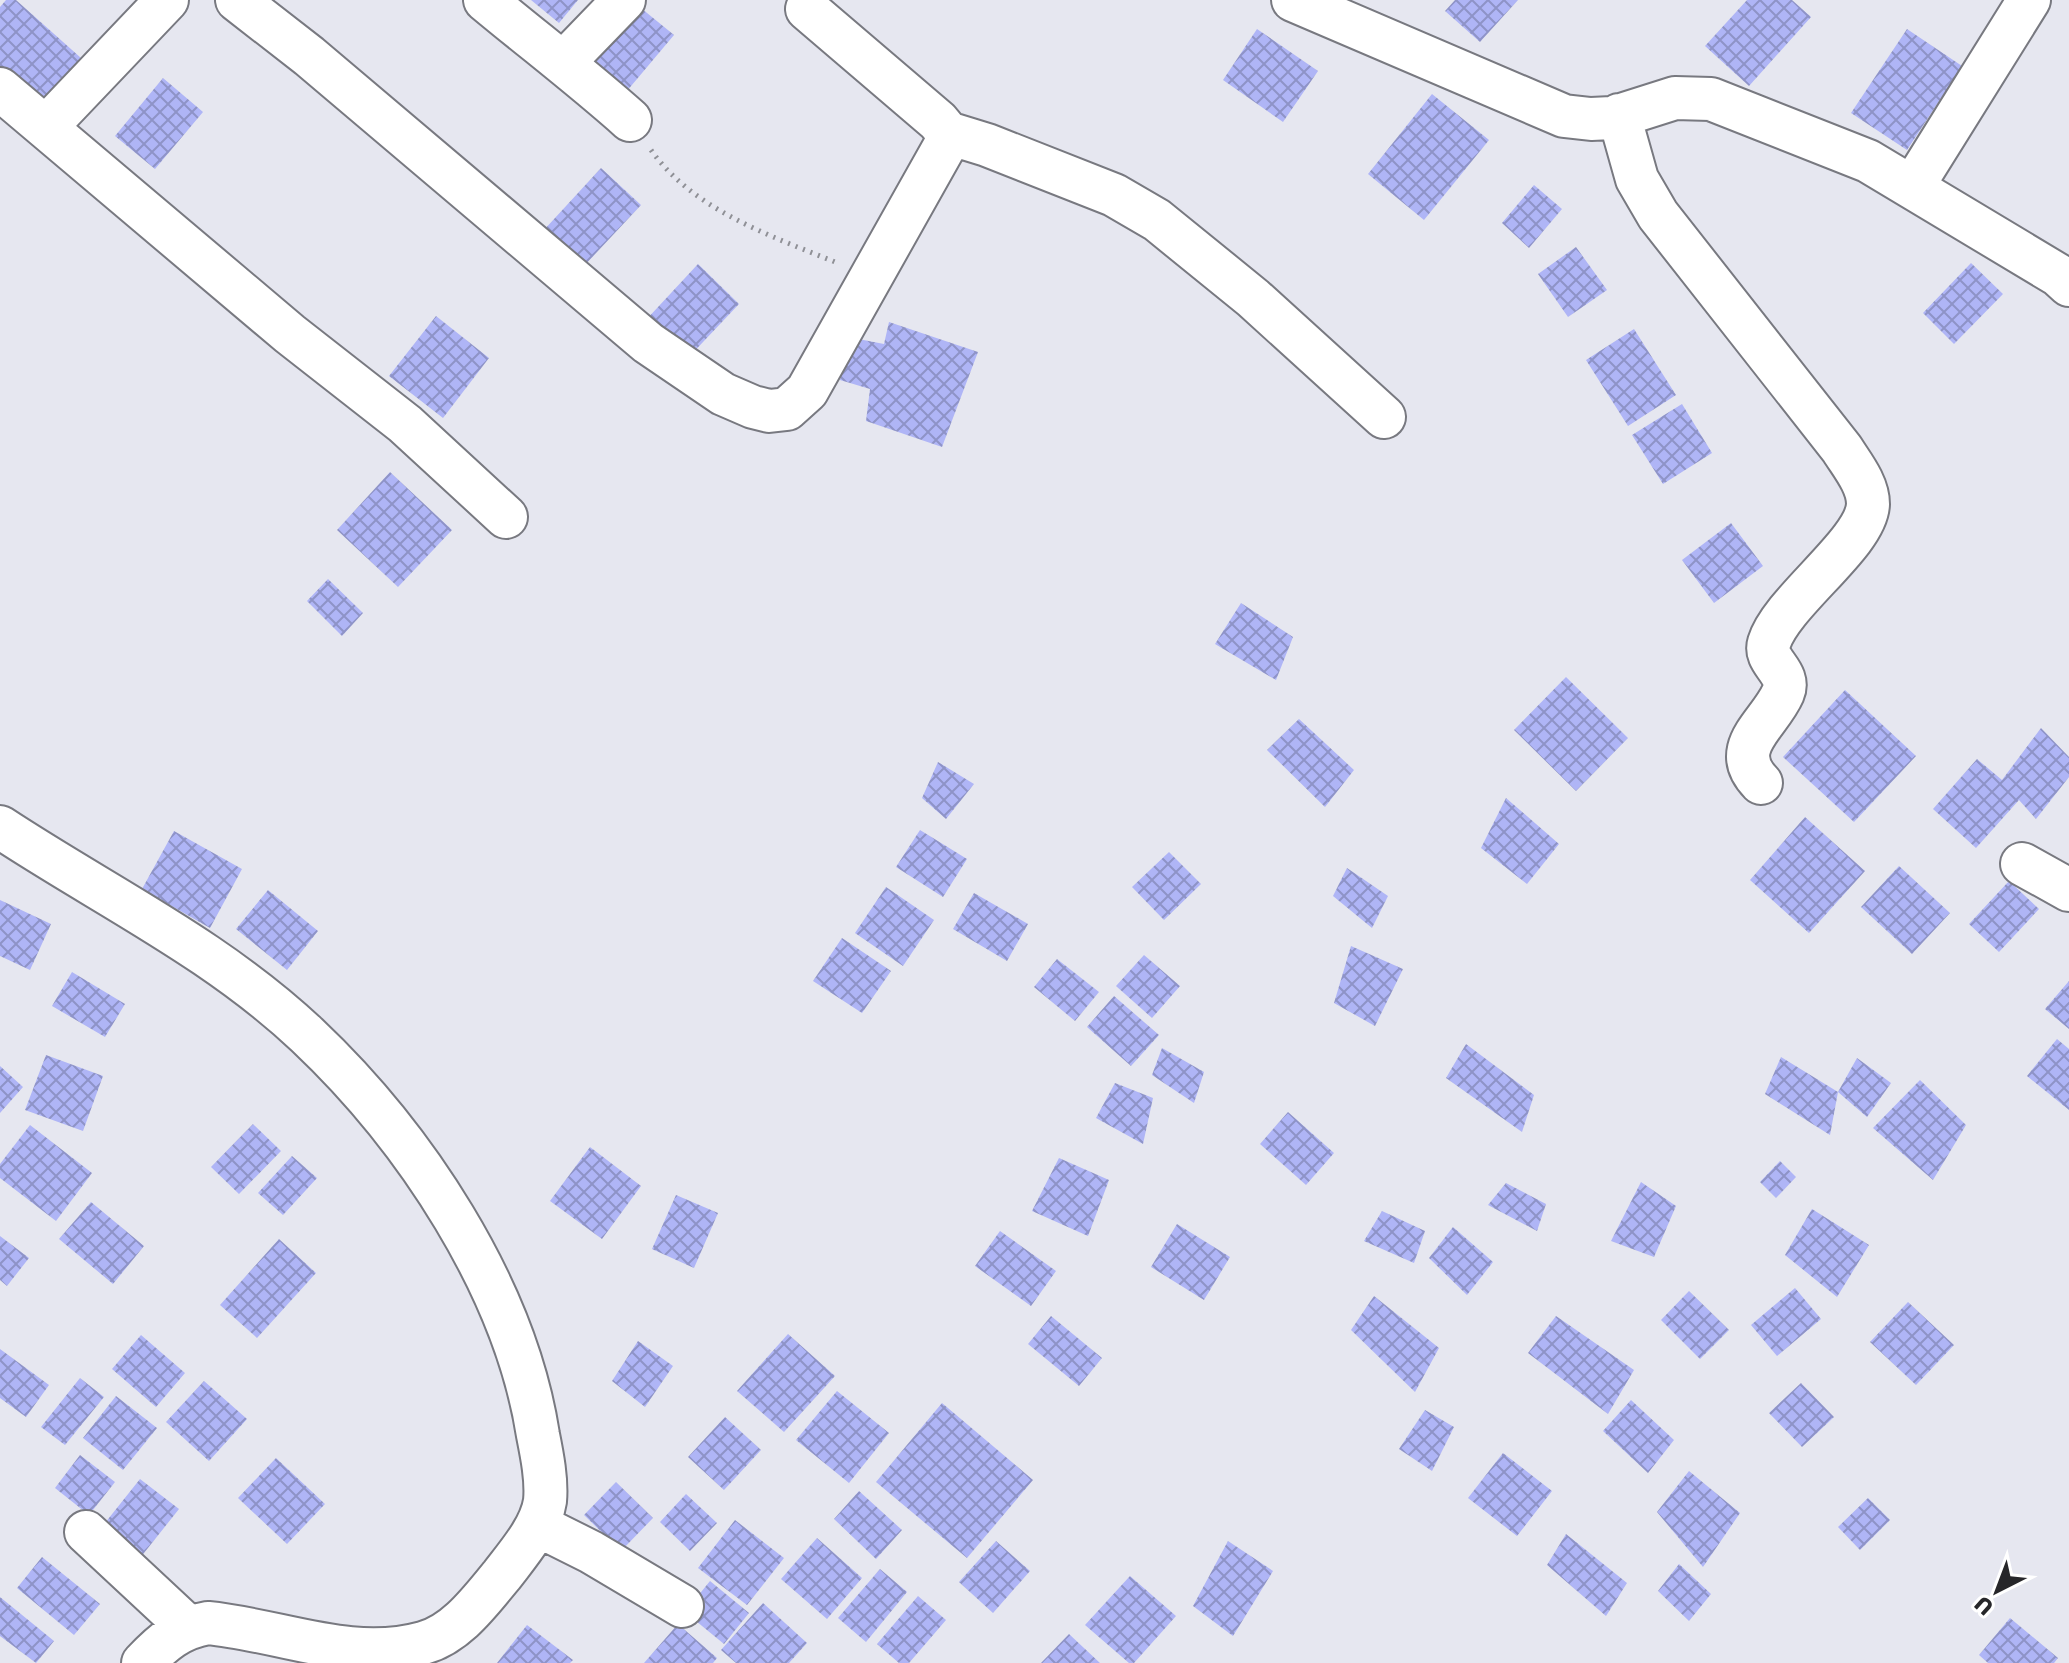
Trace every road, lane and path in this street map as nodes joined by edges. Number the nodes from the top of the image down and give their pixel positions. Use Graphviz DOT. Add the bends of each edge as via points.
graph roads {
  1 [pos="167,0"];
  2 [pos="237,0"];
  3 [pos="485,0"];
  4 [pos="624,0"];
  5 [pos="1293,0"];
  6 [pos="2029,0"];
  7 [pos="802,3"];
  8 [pos="564,62"];
  9 [pos="0,89"];
  10 [pos="1619,115"];
  11 [pos="630,120"];
  12 [pos="47,126"];
  13 [pos="948,133"];
  14 [pos="1913,186"];
  15 [pos="873,275"];
  16 [pos="2065,276"];
  17 [pos="1384,417"];
  18 [pos="506,517"];
  19 [pos="1761,783"];
  20 [pos="0,827"];
  21 [pos="2022,864"];
  22 [pos="2069,890"];
  23 [pos="537,1525"];
  24 [pos="86,1532"];
  25 [pos="682,1606"];
  26 [pos="188,1627"];
  27 [pos="143,1663"];
  1 -- 12 [label="street"];
  2 -- 15 [label="street" via="648,343 723,394 761,409 787,409 807,391"];
  3 -- 8 [label="street"];
  4 -- 8 [label="street"];
  5 -- 10 [label="street" via="1564,116"];
  6 -- 14 [label="street"];
  7 -- 13 [label="street"];
  8 -- 11 [label="street"];
  9 -- 12 [label="street"];
  10 -- 14 [label="street" via="1675,98 1711,99 1868,161"];
  10 -- 19 [label="street" via="1637,179 1658,215 1842,449 1866,493 1866,514 1851,539 1783,617 1768,645 1785,684 1749,745 1750,768"];
  11 -- 15 [label="path" via="659,161 689,189 749,227"];
  12 -- 18 [label="street" via="290,334 405,424"];
  13 -- 15 [label="street"];
  13 -- 17 [label="street" via="1114,195 1157,220 1253,298"];
  14 -- 16 [label="street"];
  20 -- 23 [label="street" via="230,971 307,1035 448,1203 498,1301 533,1403 545,1500"];
  21 -- 22 [label="street"];
  23 -- 25 [label="street"];
  23 -- 26 [label="street" via="457,1625 427,1642 393,1650 355,1650 230,1625"];
  24 -- 26 [label="street"];
  26 -- 27 [label="street" via="166,1639"];
}
